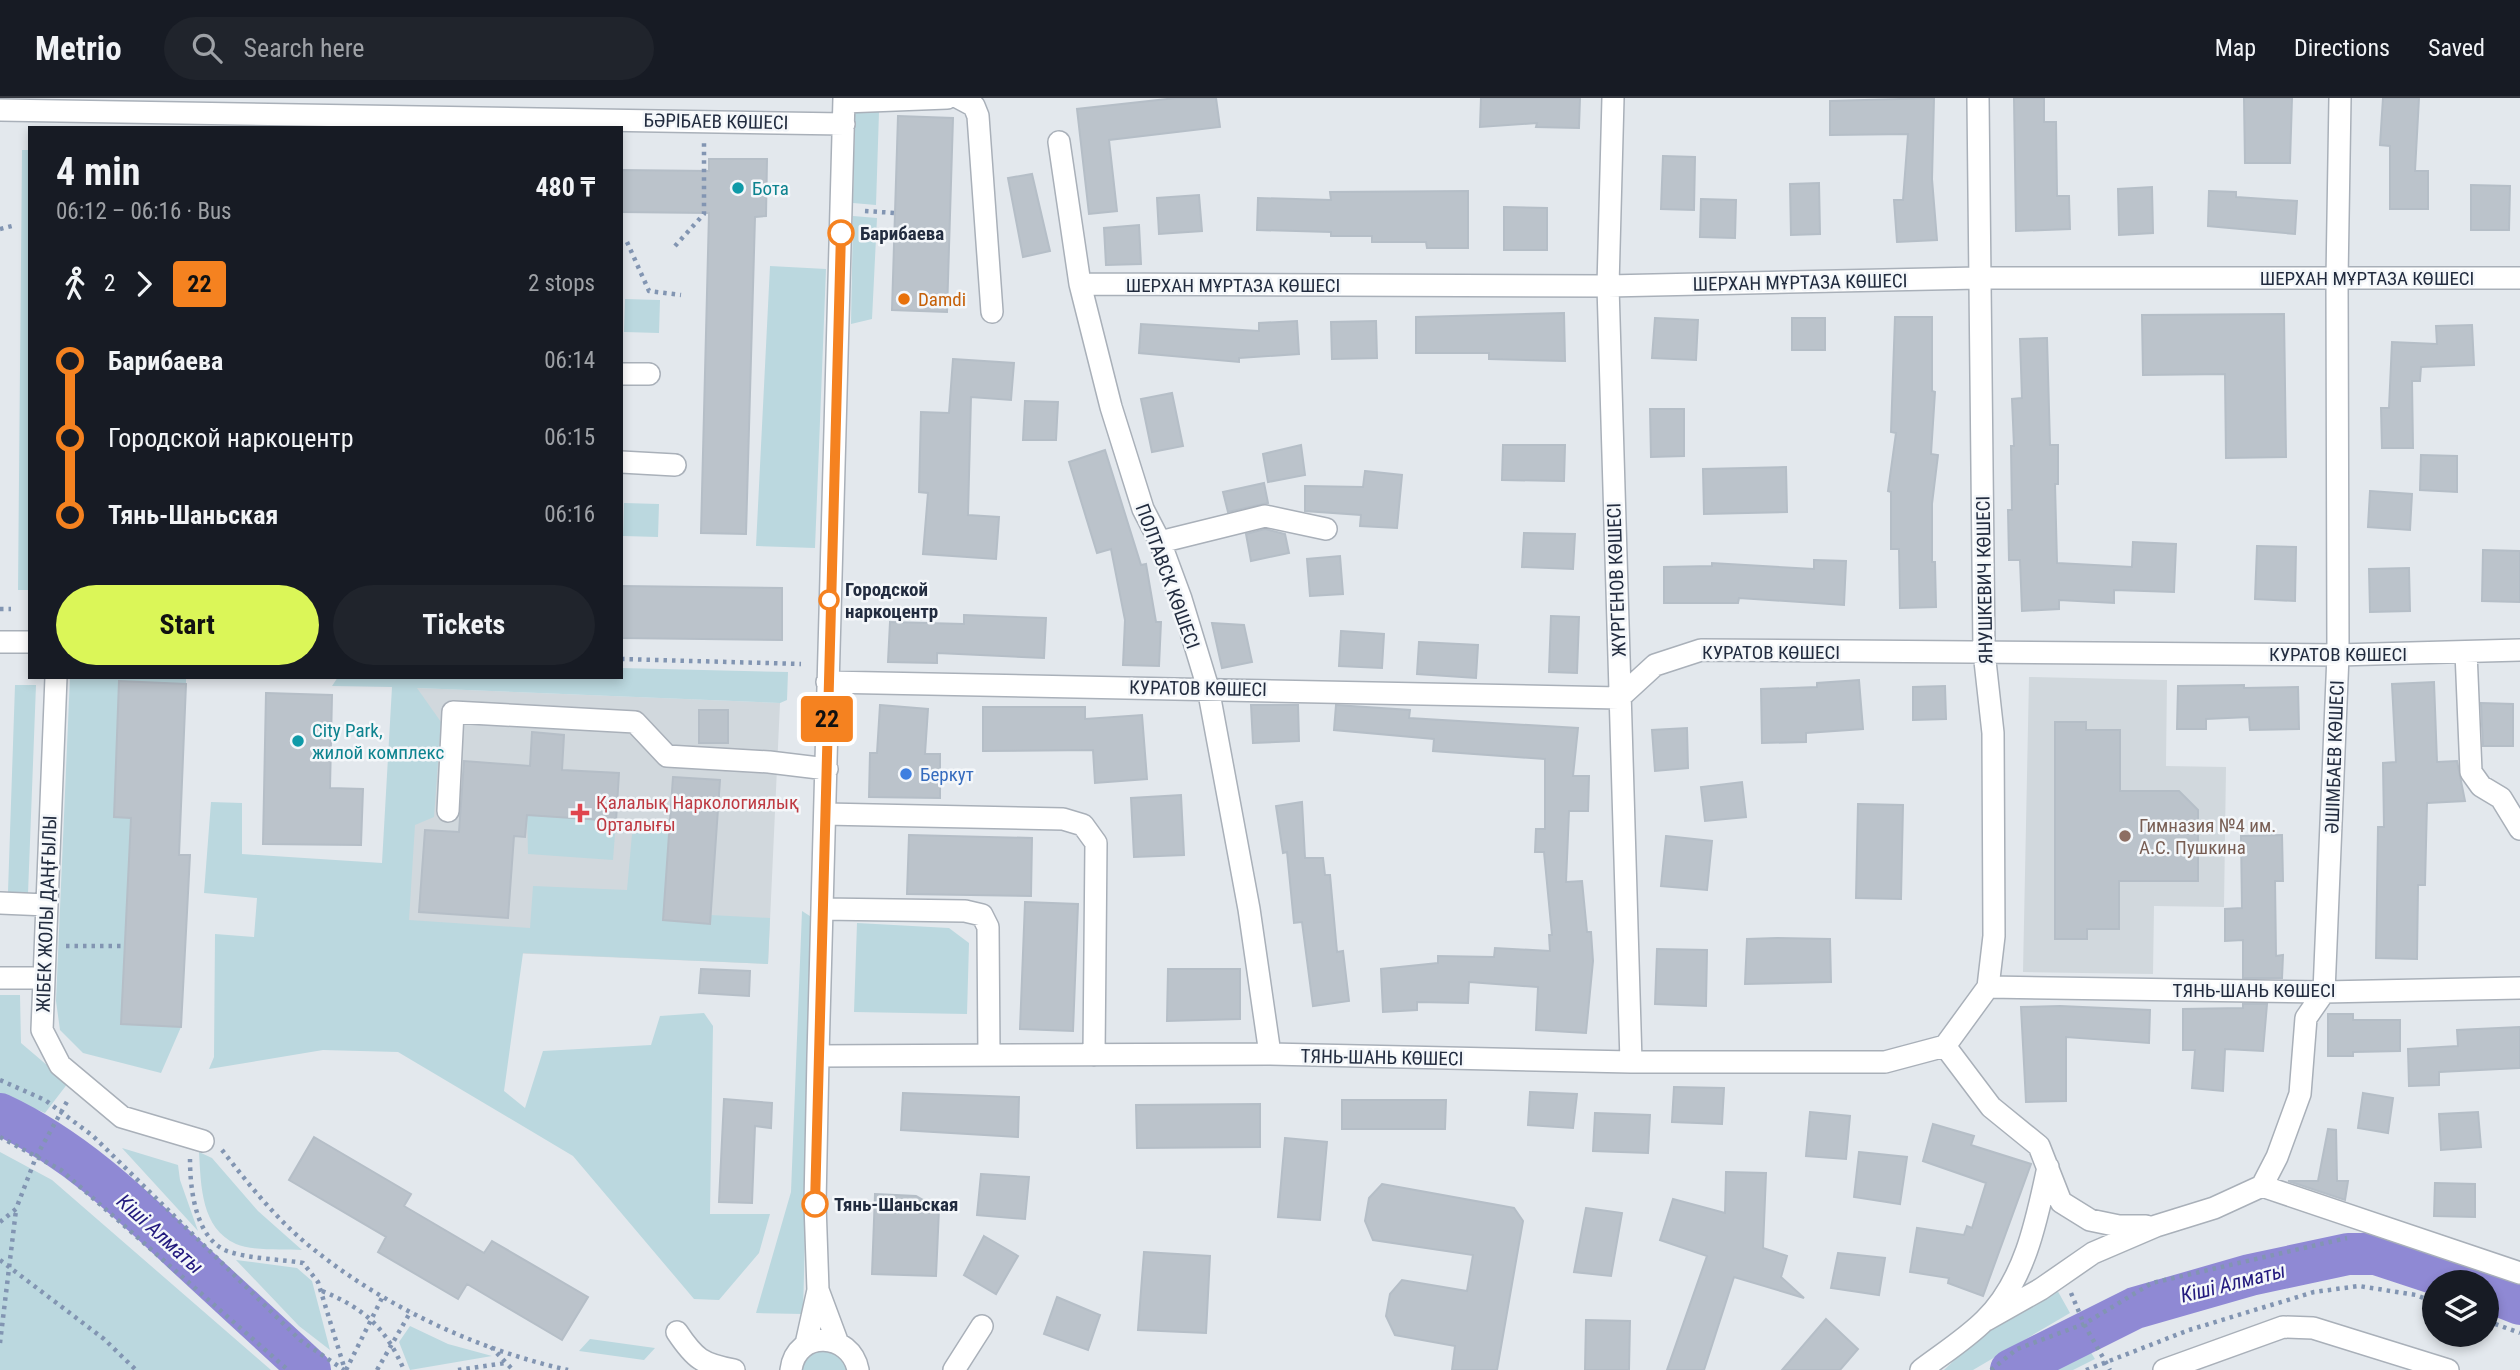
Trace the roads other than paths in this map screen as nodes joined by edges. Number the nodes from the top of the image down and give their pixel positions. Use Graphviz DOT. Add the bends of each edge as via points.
graph roads {
  1 [pos="947,98"];
  2 [pos="959,98"];
  3 [pos="1613,98"];
  4 [pos="1978,98"];
  5 [pos="2340,98"];
  6 [pos="844,100"];
  7 [pos="0,110"];
  8 [pos="65,112"];
  9 [pos="482,114"];
  10 [pos="844,124"];
  11 [pos="1059,142"];
  12 [pos="1978,278"];
  13 [pos="2520,278"];
  14 [pos="2337,279"];
  15 [pos="1080,284"];
  16 [pos="1608,286"];
  17 [pos="992,312"];
  18 [pos="623,374"];
  19 [pos="649,374"];
  20 [pos="623,462"];
  21 [pos="676,465"];
  22 [pos="1326,529"];
  23 [pos="1160,542"];
  24 [pos="0,642"];
  25 [pos="28,642"];
  26 [pos="2520,650"];
  27 [pos="1984,652"];
  28 [pos="2466,652"];
  29 [pos="2338,655"];
  30 [pos="56,679"];
  31 [pos="827,682"];
  32 [pos="1208,688"];
  33 [pos="1619,698"];
  34 [pos="827,769"];
  35 [pos="448,811"];
  36 [pos="825,814"];
  37 [pos="2520,829"];
  38 [pos="0,904"];
  39 [pos="47,905"];
  40 [pos="822,909"];
  41 [pos="0,978"];
  42 [pos="44,978"];
  43 [pos="1988,988"];
  44 [pos="2520,988"];
  45 [pos="2324,992"];
  46 [pos="1945,1046"];
  47 [pos="1269,1054"];
  48 [pos="989,1055"];
  49 [pos="1094,1055"];
  50 [pos="818,1056"];
  51 [pos="1632,1062"];
  52 [pos="197,1139"];
  53 [pos="2048,1167"];
  54 [pos="2262,1185"];
  55 [pos="2156,1226"];
  56 [pos="2520,1273"];
  57 [pos="818,1290"];
  58 [pos="1986,1320"];
  59 [pos="982,1326"];
  60 [pos="677,1332"];
  61 [pos="837,1341"];
  62 [pos="806,1344"];
  63 [pos="2186,1367"];
  64 [pos="734,1370"];
  65 [pos="791,1370"];
  66 [pos="858,1370"];
  67 [pos="954,1370"];
  68 [pos="1921,1370"];
  69 [pos="2164,1370"];
  70 [pos="2448,1370"];
  1 -- 6 [label="street"];
  2 -- 17 [label="street" via="974,106 978,116"];
  3 -- 16 [label="street, ЖҮРГЕНОВ КӨШЕСІ"];
  4 -- 12 [label="street, ЯНУШКЕВИЧ КӨШЕСІ"];
  5 -- 14 [label="street, ӘШІМБАЕВ КӨШЕСІ"];
  6 -- 10 [label="street"];
  7 -- 8 [label="street, БӘРІБАЕВ КӨШЕСІ"];
  8 -- 9 [label="street, БӘРІБАЕВ КӨШЕСІ"];
  9 -- 10 [label="street, БӘРІБАЕВ КӨШЕСІ"];
  10 -- 31 [label="street"];
  11 -- 15 [label="street, ПОЛТАВСК КӨШЕСІ"];
  12 -- 14 [label="street, ШЕРХАН МҰРТАЗА КӨШЕСІ"];
  12 -- 16 [label="street, ШЕРХАН МҰРТАЗА КӨШЕСІ"];
  12 -- 27 [label="street, ЯНУШКЕВИЧ КӨШЕСІ"];
  13 -- 14 [label="street, ШЕРХАН МҰРТАЗА КӨШЕСІ"];
  14 -- 29 [label="street, ӘШІМБАЕВ КӨШЕСІ"];
  15 -- 16 [label="street, ШЕРХАН МҰРТАЗА КӨШЕСІ"];
  15 -- 23 [label="street, ПОЛТАВСК КӨШЕСІ" via="1115,421 1143,509"];
  16 -- 33 [label="street, ЖҮРГЕНОВ КӨШЕСІ"];
  18 -- 19 [label="street"];
  20 -- 21 [label="street"];
  22 -- 23 [label="street" via="1265,516"];
  23 -- 32 [label="street, ПОЛТАВСК КӨШЕСІ"];
  24 -- 25 [label="street"];
  26 -- 28 [label="street, КУРАТОВ КӨШЕСІ"];
  27 -- 29 [label="street, КУРАТОВ КӨШЕСІ"];
  27 -- 33 [label="street, КУРАТОВ КӨШЕСІ" via="1701,650 1655,665"];
  27 -- 43 [label="street, ЯНУШКЕВИЧ КӨШЕСІ" via="1993,733 1994,936"];
  28 -- 29 [label="street, КУРАТОВ КӨШЕСІ"];
  28 -- 37 [label="street" via="2471,772 2481,786 2501,798"];
  29 -- 45 [label="street, ӘШІМБАЕВ КӨШЕСІ"];
  30 -- 39 [label="street, ЖІБЕК ЖОЛЫ ДАҢҒЫЛЫ"];
  31 -- 32 [label="street, КУРАТОВ КӨШЕСІ"];
  31 -- 34 [label="street"];
  32 -- 33 [label="street, КУРАТОВ КӨШЕСІ"];
  32 -- 47 [label="street, ПОЛТАВСК КӨШЕСІ" via="1249,909"];
  33 -- 51 [label="street, ЖҮРГЕНОВ КӨШЕСІ"];
  34 -- 35 [label="street" via="667,756 635,722 453,712"];
  34 -- 36 [label="street"];
  36 -- 40 [label="street"];
  36 -- 49 [label="street" via="1063,819 1083,825 1096,843"];
  38 -- 39 [label="street"];
  39 -- 42 [label="street, ЖІБЕК ЖОЛЫ ДАҢҒЫЛЫ"];
  40 -- 48 [label="street" via="982,915 988,927"];
  40 -- 50 [label="street"];
  41 -- 42 [label="street"];
  42 -- 52 [label="street, ЖІБЕК ЖОЛЫ ДАҢҒЫЛЫ" via="42,1030 60,1065 122,1117"];
  43 -- 45 [label="street, ТЯНЬ-ШАНЬ КӨШЕСІ"];
  43 -- 46 [label="street, ЯНУШКЕВИЧ КӨШЕСІ"];
  44 -- 45 [label="street, ТЯНЬ-ШАНЬ КӨШЕСІ"];
  45 -- 54 [label="street, ӘШІМБАЕВ КӨШЕСІ" via="2306,1018 2300,1094"];
  46 -- 51 [label="street, ТЯНЬ-ШАНЬ КӨШЕСІ" via="1885,1062"];
  46 -- 53 [label="street" via="1992,1107 2039,1146"];
  47 -- 49 [label="street, ТЯНЬ-ШАНЬ КӨШЕСІ"];
  47 -- 51 [label="street, ТЯНЬ-ШАНЬ КӨШЕСІ"];
  48 -- 49 [label="street, ТЯНЬ-ШАНЬ КӨШЕСІ"];
  48 -- 50 [label="street, ТЯНЬ-ШАНЬ КӨШЕСІ"];
  50 -- 57 [label="street"];
  53 -- 55 [label="street" via="2061,1202 2091,1220"];
  53 -- 58 [label="street" via="2038,1213 2013,1282"];
  54 -- 55 [label="street" via="2214,1208"];
  54 -- 56 [label="street"];
  55 -- 58 [label="street" via="2093,1253"];
  57 -- 61 [label="street"];
  57 -- 62 [label="street"];
  58 -- 68 [label="street"];
  59 -- 67 [label="street"];
  60 -- 64 [label="street" via="690,1352 708,1366"];
  61 -- 62 [label="street" via="821,1339"];
  61 -- 66 [label="street" via="848,1348"];
  62 -- 65 [label="street" via="796,1353"];
  63 -- 69 [label="street"];
  63 -- 70 [label="street" via="2284,1327 2313,1328"];
}
